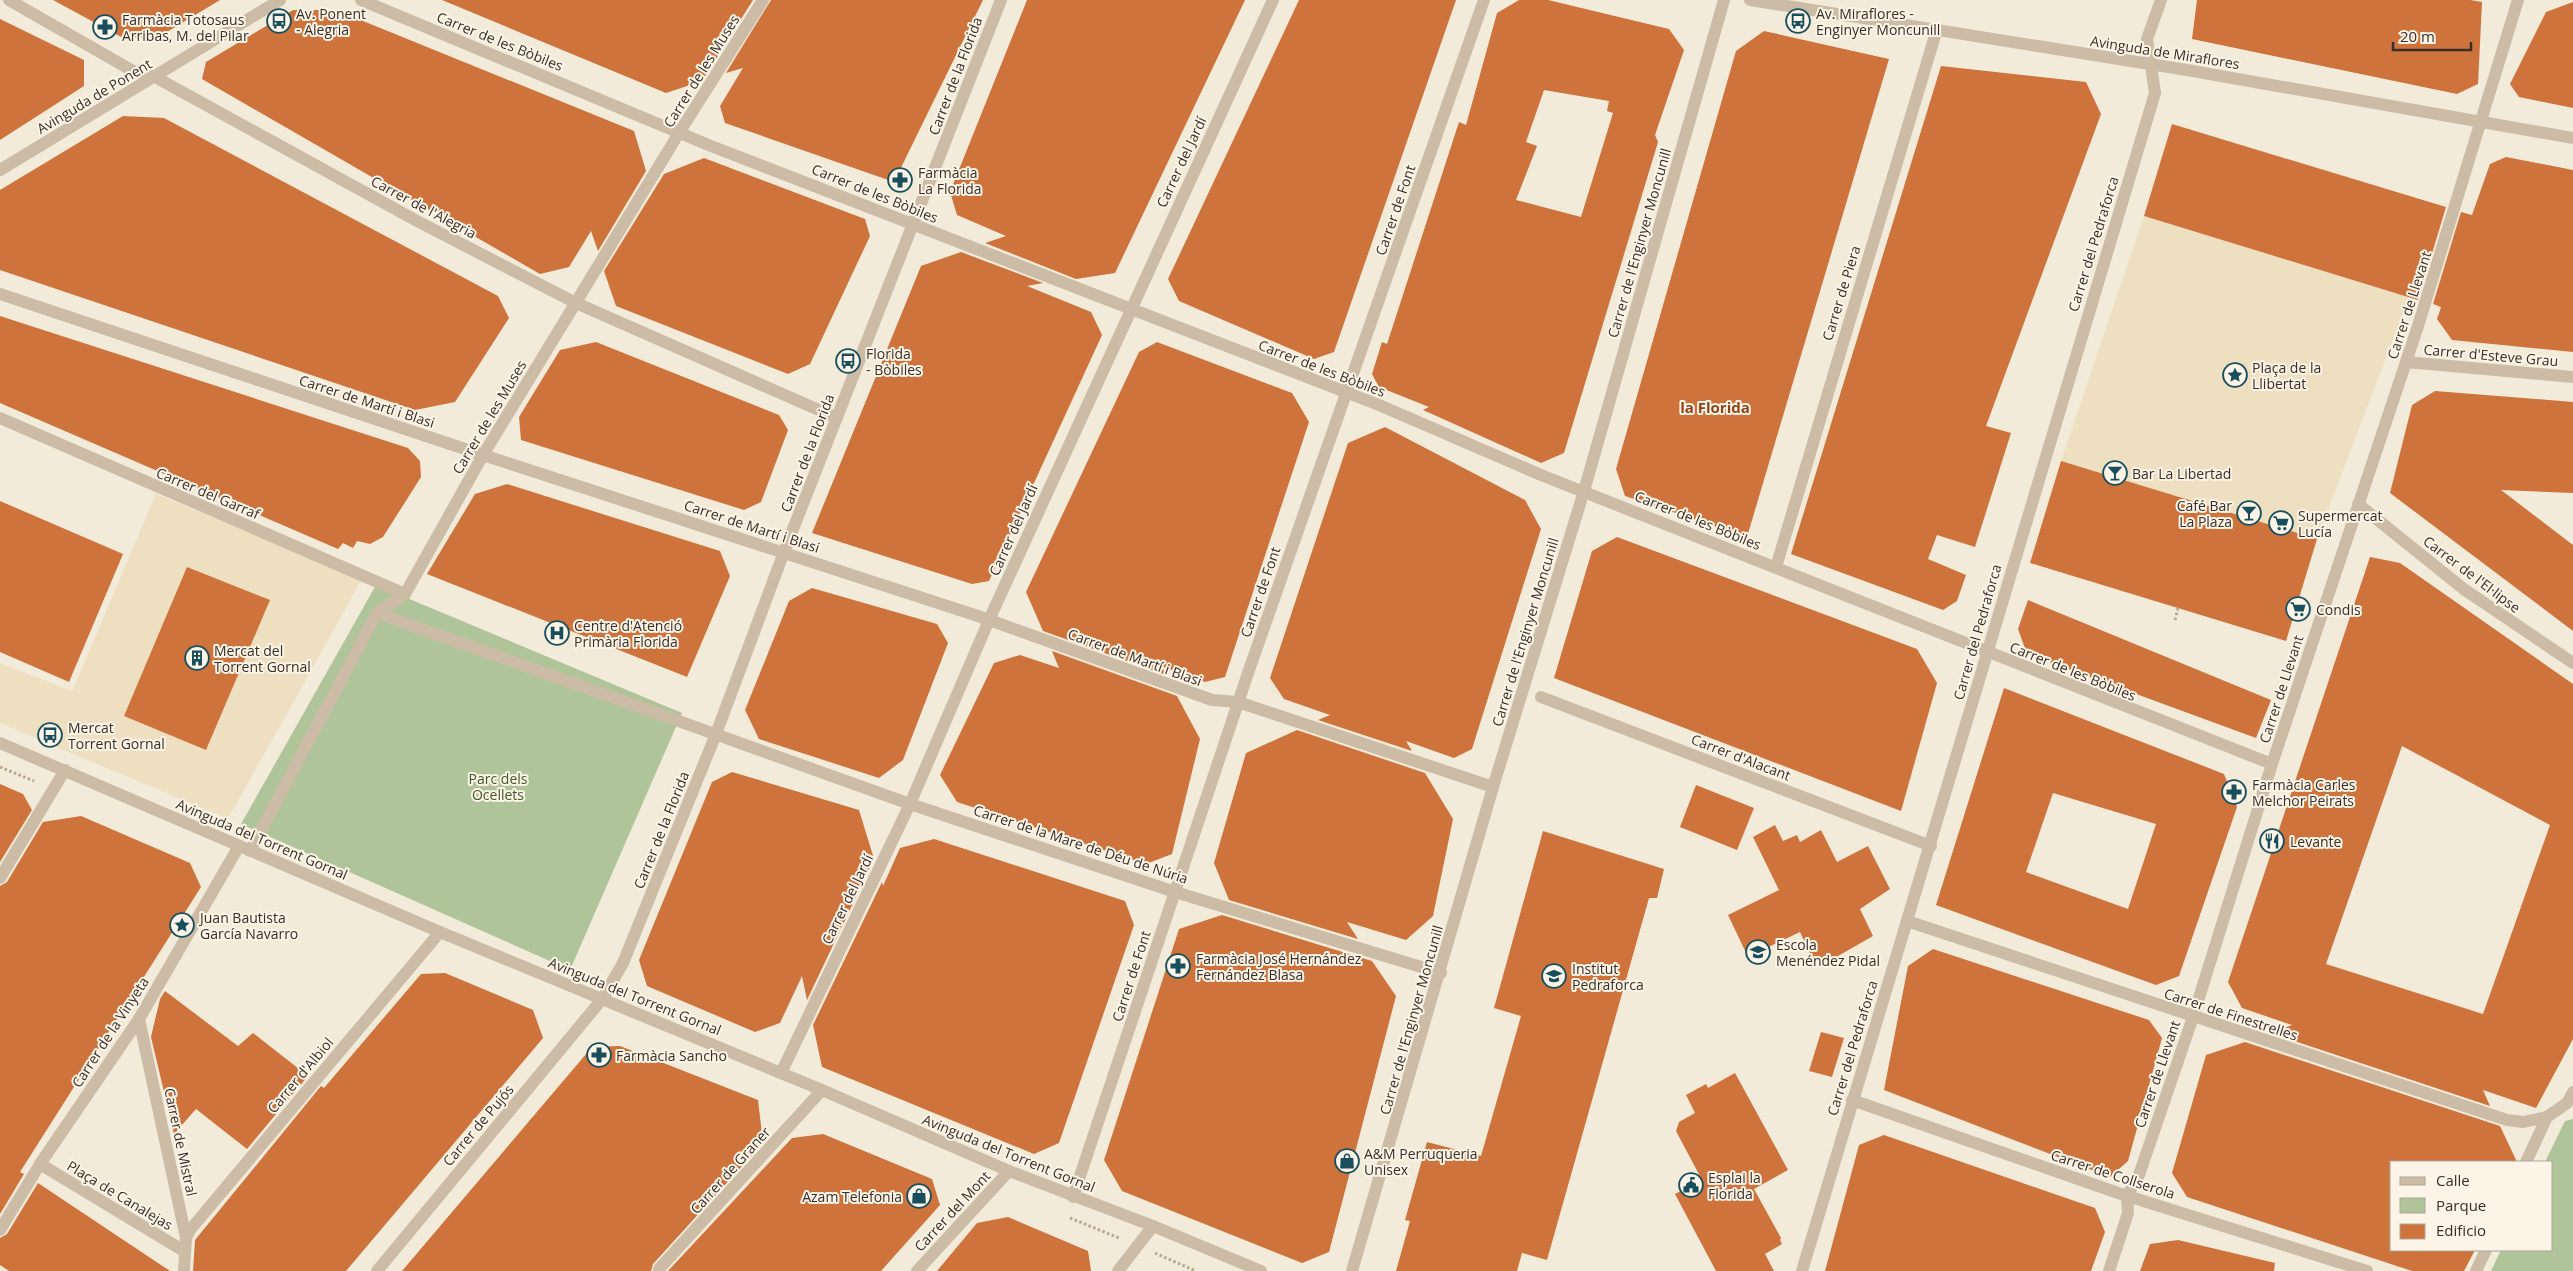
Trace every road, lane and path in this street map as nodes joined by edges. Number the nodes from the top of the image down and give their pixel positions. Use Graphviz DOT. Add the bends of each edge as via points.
graph roads {
  1 [pos="9,0"];
  2 [pos="280,0"];
  3 [pos="361,0"];
  4 [pos="764,0"];
  5 [pos="1001,0"];
  6 [pos="1273,0"];
  7 [pos="1484,0"];
  8 [pos="1724,0"];
  9 [pos="1750,0"];
  10 [pos="2161,0"];
  11 [pos="2518,0"];
  12 [pos="1937,29"];
  13 [pos="2151,65"];
  14 [pos="155,77"];
  15 [pos="2482,122"];
  16 [pos="679,133"];
  17 [pos="2573,138"];
  18 [pos="0,170"];
  19 [pos="915,224"];
  20 [pos="0,294"];
  21 [pos="576,303"];
  22 [pos="1130,310"];
  23 [pos="2406,362"];
  24 [pos="2573,377"];
  25 [pos="1346,393"];
  26 [pos="0,418"];
  27 [pos="837,418"];
  28 [pos="483,455"];
  29 [pos="1584,491"];
  30 [pos="2358,504"];
  31 [pos="2326,517"];
  32 [pos="2333,520"];
  33 [pos="784,552"];
  34 [pos="1776,567"];
  35 [pos="405,594"];
  36 [pos="2178,608"];
  37 [pos="378,613"];
  38 [pos="989,620"];
  39 [pos="2175,620"];
  40 [pos="1987,653"];
  41 [pos="2573,663"];
  42 [pos="1541,697"];
  43 [pos="1238,702"];
  44 [pos="716,734"];
  45 [pos="0,742"];
  46 [pos="2272,764"];
  47 [pos="65,770"];
  48 [pos="1493,787"];
  49 [pos="910,804"];
  50 [pos="1931,846"];
  51 [pos="244,848"];
  52 [pos="0,878"];
  53 [pos="1175,892"];
  54 [pos="1907,921"];
  55 [pos="440,932"];
  56 [pos="1441,973"];
  57 [pos="603,998"];
  58 [pos="2193,1017"];
  59 [pos="139,1019"];
  60 [pos="781,1073"];
  61 [pos="822,1090"];
  62 [pos="2573,1092"];
  63 [pos="1852,1100"];
  64 [pos="2547,1117"];
  65 [pos="2526,1161"];
  66 [pos="40,1164"];
  67 [pos="1009,1171"];
  68 [pos="2128,1196"];
  69 [pos="1073,1197"];
  70 [pos="1153,1226"];
  71 [pos="0,1230"];
  72 [pos="185,1245"];
  73 [pos="2486,1251"];
  74 [pos="659,1269"];
  75 [pos="184,1271"];
  76 [pos="377,1271"];
  77 [pos="917,1271"];
  78 [pos="1118,1271"];
  79 [pos="1261,1271"];
  80 [pos="1352,1271"];
  81 [pos="1802,1271"];
  82 [pos="2109,1271"];
  83 [pos="2367,1271"];
  84 [pos="2476,1271"];
  1 -- 14 [label="street, Carrer de l'Alegria" via="133,71"];
  2 -- 14 [label="street, Avinguda de Ponent"];
  3 -- 16 [label="street, Carrer de les Bòbiles"];
  4 -- 16 [label="street, Carrer de les Muses"];
  5 -- 19 [label="street, Carrer de la Florida"];
  6 -- 22 [label="street, Carrer del Jardí"];
  7 -- 25 [label="street, Carrer de Font"];
  8 -- 29 [label="street, Carrer de l'Enginyer Moncunill"];
  9 -- 12 [label="street, Avinguda de Miraflores"];
  10 -- 13 [label="street, Carrer del Pedraforca" via="2147,39"];
  11 -- 15 [label="street, Carrer de Llevant"];
  12 -- 13 [label="street, Avinguda de Miraflores"];
  12 -- 34 [label="street, Carrer de Piera"];
  13 -- 15 [label="street, Avinguda de Miraflores"];
  13 -- 40 [label="street, Carrer del Pedraforca" via="2154,93"];
  14 -- 18 [label="street, Avinguda de Ponent"];
  14 -- 21 [label="street, Carrer de l'Alegria"];
  15 -- 17 [label="street, Avinguda de Miraflores"];
  15 -- 23 [label="street, Carrer de Llevant"];
  16 -- 19 [label="street, Carrer de les Bòbiles"];
  16 -- 21 [label="street, Carrer de les Muses"];
  19 -- 22 [label="street, Carrer de les Bòbiles"];
  19 -- 27 [label="street, Carrer de la Florida"];
  20 -- 28 [label="street, Carrer de Martí i Blasi"];
  21 -- 27 [label="street, Carrer de l'Alegria"];
  21 -- 28 [label="street, Carrer de les Muses"];
  22 -- 25 [label="street, Carrer de les Bòbiles"];
  22 -- 38 [label="street, Carrer del Jardí"];
  23 -- 24 [label="street, Carrer d'Esteve Grau"];
  23 -- 30 [label="street, Carrer de Llevant"];
  25 -- 29 [label="street, Carrer de les Bòbiles"];
  25 -- 43 [label="street, Carrer de Font"];
  26 -- 35 [label="street, Carrer del Garraf"];
  27 -- 33 [label="street, Carrer de la Florida"];
  28 -- 33 [label="street, Carrer de Martí i Blasi"];
  28 -- 35 [label="street, Carrer de les Muses"];
  29 -- 34 [label="street, Carrer de les Bòbiles"];
  29 -- 48 [label="street, Carrer de l'Enginyer Moncunill"];
  30 -- 41 [label="street, Carrer de l'El·lipse" via="2465,590"];
  30 -- 46 [label="street, Carrer de Llevant"];
  31 -- 32 [label="path"];
  33 -- 38 [label="street, Carrer de Martí i Blasi"];
  33 -- 44 [label="street, Carrer de la Florida"];
  34 -- 40 [label="street, Carrer de les Bòbiles"];
  35 -- 37 [label="street, Carrer de les Muses"];
  36 -- 39 [label="path"];
  37 -- 44 [label="street"];
  37 -- 51 [label="street, Carrer de les Muses"];
  38 -- 43 [label="street, Carrer de Martí i Blasi" via="1212,700"];
  38 -- 49 [label="street, Carrer del Jardí"];
  40 -- 46 [label="street, Carrer de les Bòbiles"];
  40 -- 50 [label="street, Carrer del Pedraforca"];
  42 -- 50 [label="street, Carrer d'Alacant"];
  43 -- 48 [label="street, Carrer de Martí i Blasi"];
  43 -- 53 [label="street, Carrer de Font"];
  44 -- 49 [label="street, Carrer de la Mare de Déu de Núria"];
  44 -- 57 [label="street, Carrer de la Florida" via="623,963"];
  45 -- 47 [label="street, Avinguda del Torrent Gornal"];
  46 -- 58 [label="street, Carrer de Llevant"];
  47 -- 51 [label="street, Avinguda del Torrent Gornal"];
  47 -- 52 [label="street"];
  48 -- 56 [label="street, Carrer de l'Enginyer Moncunill"];
  49 -- 53 [label="street, Carrer de la Mare de Déu de Núria"];
  49 -- 60 [label="street, Carrer del Jardí"];
  50 -- 54 [label="street, Carrer del Pedraforca"];
  51 -- 55 [label="street, Avinguda del Torrent Gornal"];
  51 -- 59 [label="street, Carrer de la Vinyeta"];
  53 -- 56 [label="street, Carrer de la Mare de Déu de Núria"];
  53 -- 69 [label="street, Carrer de Font"];
  54 -- 58 [label="street, Carrer de Finestrelles"];
  54 -- 63 [label="street, Carrer del Pedraforca"];
  55 -- 57 [label="street, Avinguda del Torrent Gornal"];
  55 -- 72 [label="street, Carrer d'Albiol" via="190,1230"];
  56 -- 80 [label="street, Carrer de l'Enginyer Moncunill"];
  57 -- 60 [label="street, Avinguda del Torrent Gornal"];
  57 -- 76 [label="street, Carrer de Pujós"];
  58 -- 64 [label="street, Carrer de Finestrelles" via="2507,1120 2529,1122"];
  58 -- 68 [label="street, Carrer de Llevant" via="2139,1175"];
  59 -- 66 [label="street, Carrer de la Vinyeta"];
  59 -- 72 [label="street, Carrer de Mistral"];
  60 -- 61 [label="street, Avinguda del Torrent Gornal"];
  61 -- 67 [label="street, Avinguda del Torrent Gornal"];
  61 -- 74 [label="street, Carrer de Graner"];
  62 -- 64 [label="street" via="2567,1103"];
  63 -- 68 [label="street, Carrer de Collserola"];
  63 -- 81 [label="street, Carrer del Pedraforca"];
  64 -- 65 [label="street"];
  66 -- 71 [label="street, Carrer de la Vinyeta"];
  66 -- 72 [label="street, Plaça de Canalejas"];
  67 -- 69 [label="street, Avinguda del Torrent Gornal"];
  67 -- 77 [label="street, Carrer del Mont"];
  68 -- 82 [label="street, Carrer de Llevant" via="2128,1213"];
  68 -- 83 [label="street, Carrer de Collserola"];
  69 -- 70 [label="street, Avinguda del Torrent Gornal"];
  70 -- 78 [label="street"];
  70 -- 79 [label="street, Avinguda del Torrent Gornal"];
  72 -- 75 [label="street, Carrer de Mistral"];
  73 -- 84 [label="street"];
}
